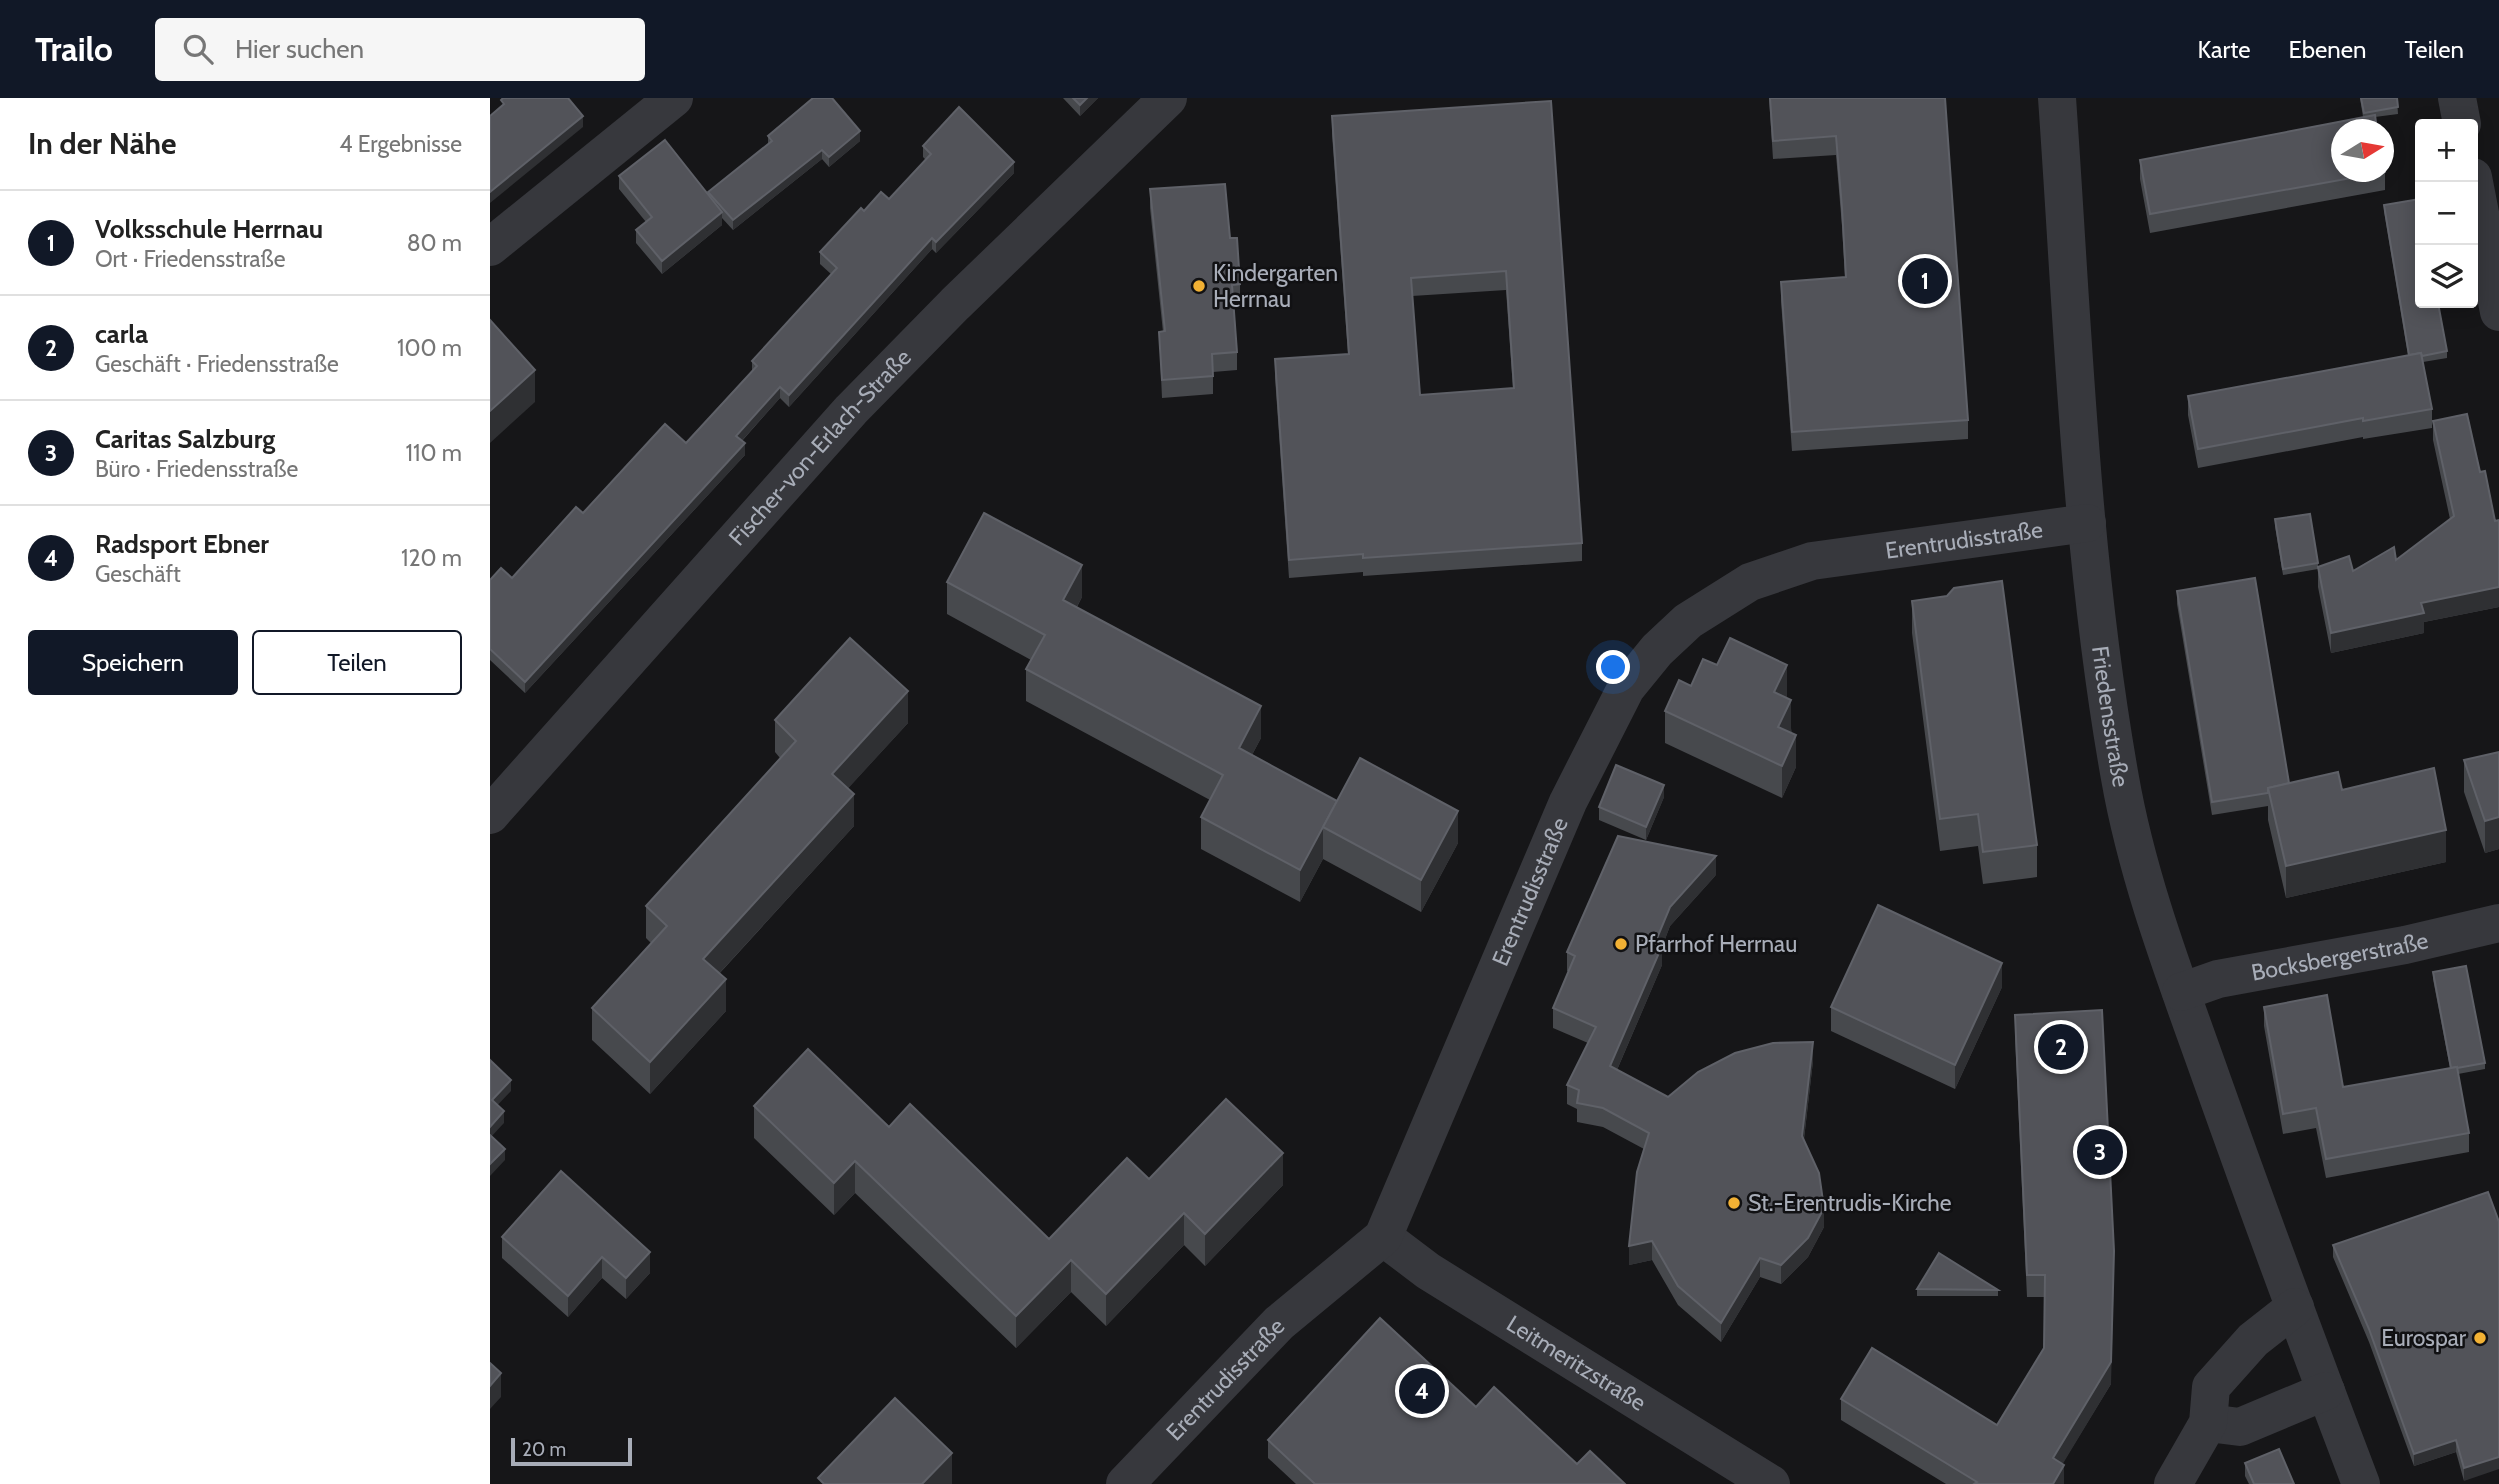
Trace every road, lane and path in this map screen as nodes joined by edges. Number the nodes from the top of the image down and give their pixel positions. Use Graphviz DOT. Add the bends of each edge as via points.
graph roads {
  1 [pos="674,98"];
  2 [pos="1168,98"];
  3 [pos="2057,98"];
  4 [pos="2457,98"];
  5 [pos="2461,119"];
  6 [pos="2474,182"];
  7 [pos="490,247"];
  8 [pos="2499,312"];
  9 [pos="2087,523"];
  10 [pos="490,815"];
  11 [pos="2499,923"];
  12 [pos="2180,992"];
  13 [pos="1383,1237"];
  14 [pos="2295,1307"];
  15 [pos="2326,1391"];
  16 [pos="2208,1423"];
  17 [pos="1125,1484"];
  18 [pos="1771,1484"];
  19 [pos="2173,1484"];
  20 [pos="2361,1484"];
  1 -- 7 [label="street"];
  2 -- 10 [label="street, Fischer-von-Erlach-Straße" via="851,410"];
  3 -- 9 [label="street, Friedensstraße"];
  4 -- 5 [label="street"];
  6 -- 8 [label="street"];
  9 -- 12 [label="street, Friedensstraße" via="2120,780 2163,946"];
  9 -- 13 [label="street, Erentrudisstraße" via="1812,561 1750,582 1688,621 1657,650 1626,688 1568,802"];
  11 -- 12 [label="street, Bocksbergerstraße" via="2218,979"];
  12 -- 14 [label="street, Friedensstraße"];
  13 -- 17 [label="street, Erentrudisstraße" via="1279,1323"];
  13 -- 18 [label="street, Leitmeritzstraße" via="1428,1271"];
  14 -- 15 [label="street, Friedensstraße"];
  14 -- 16 [label="street" via="2253,1340 2211,1387"];
  15 -- 16 [label="street" via="2240,1427"];
  15 -- 20 [label="street, Friedensstraße"];
  16 -- 19 [label="street"];
}
